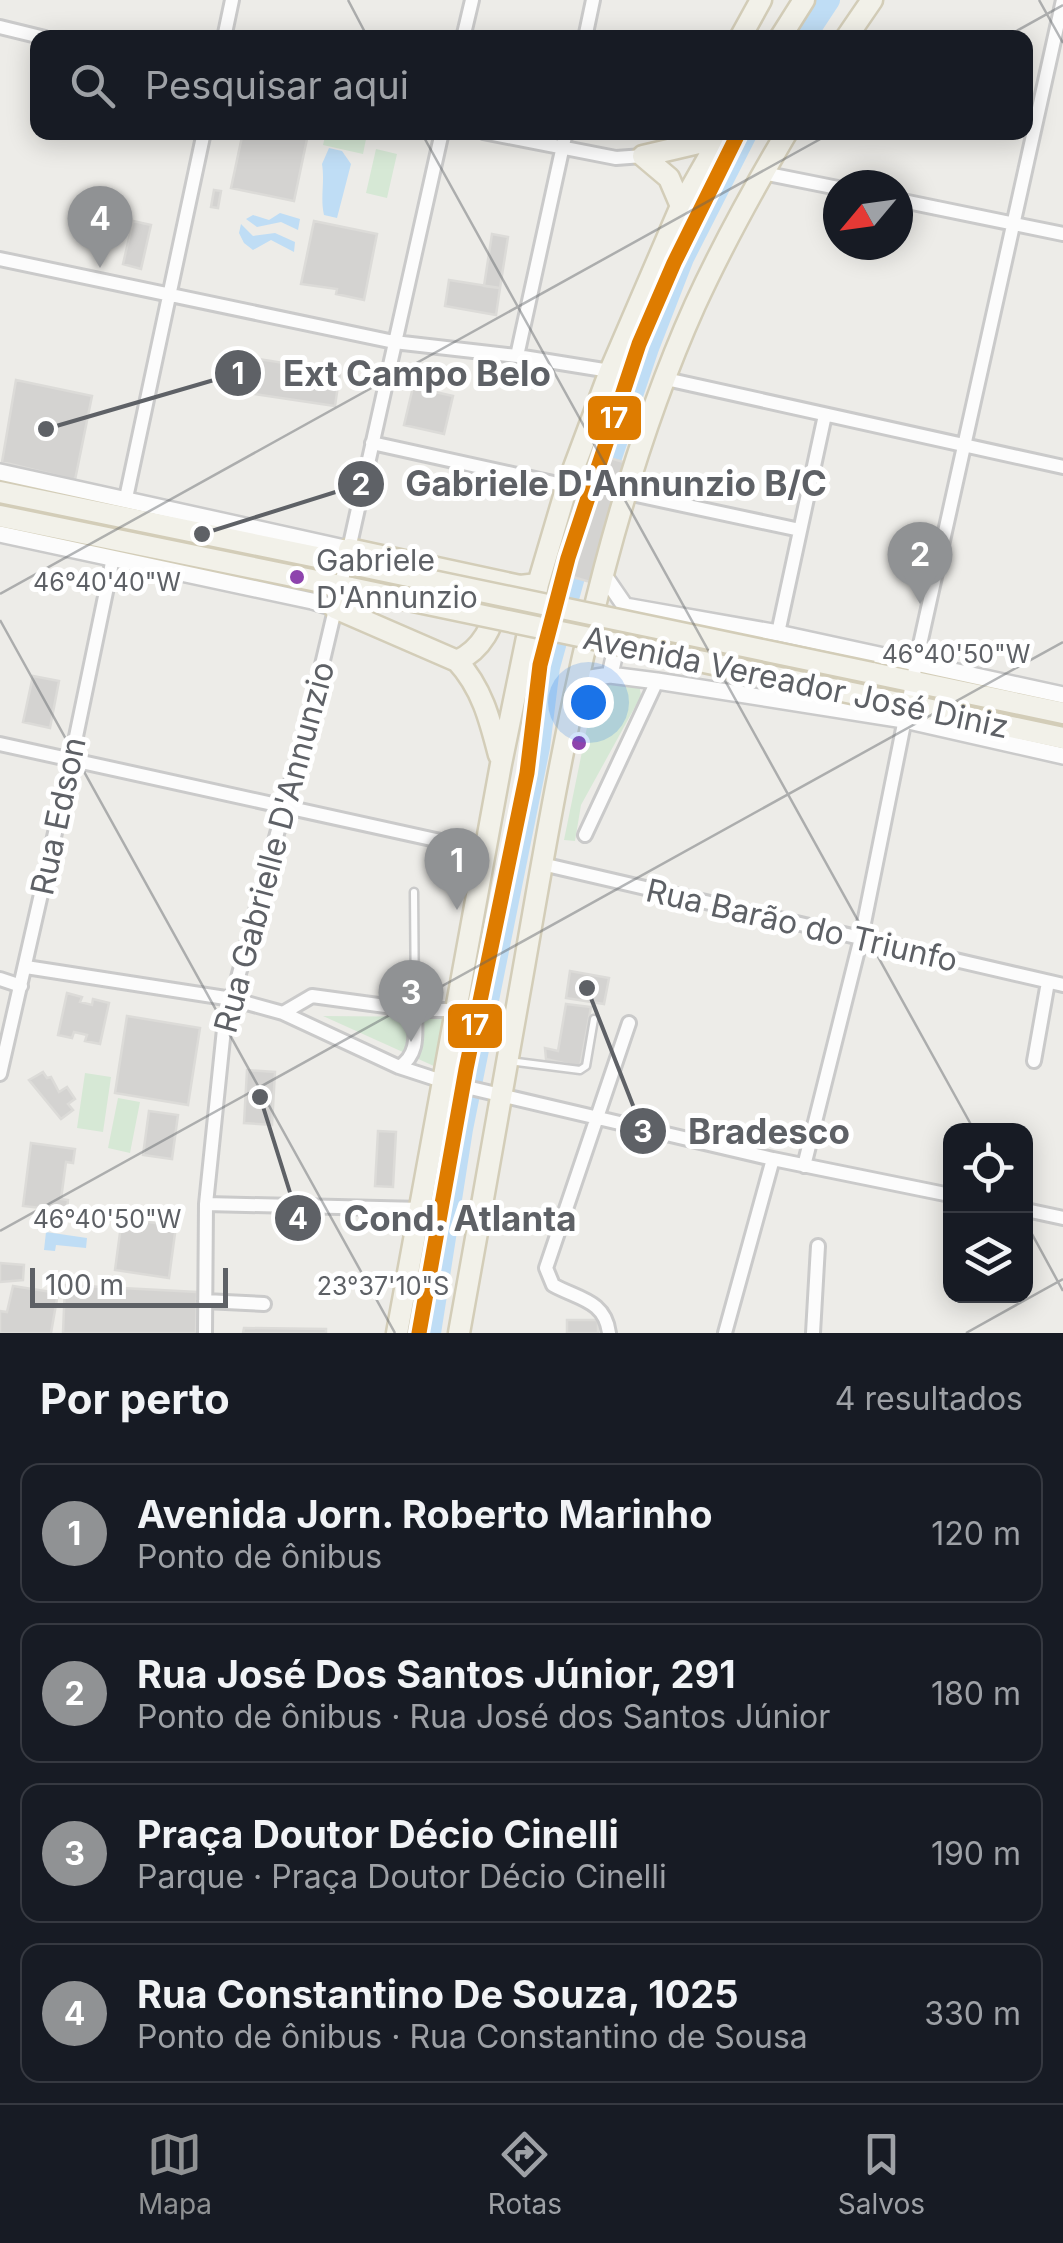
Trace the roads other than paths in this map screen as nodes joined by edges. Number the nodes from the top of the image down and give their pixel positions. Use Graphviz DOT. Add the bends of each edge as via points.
graph roads {
  1 [pos="232,0"];
  2 [pos="472,0"];
  3 [pos="593,0"];
  4 [pos="761,0"];
  5 [pos="804,0"];
  6 [pos="872,0"];
  7 [pos="1050,0"];
  8 [pos="1063,2"];
  9 [pos="787,19"];
  10 [pos="0,27"];
  11 [pos="226,30"];
  12 [pos="466,30"];
  13 [pos="587,30"];
  14 [pos="744,30"];
  15 [pos="851,30"];
  16 [pos="30,34"];
  17 [pos="1033,115"];
  18 [pos="202,140"];
  19 [pos="440,140"];
  20 [pos="518,140"];
  21 [pos="564,140"];
  22 [pos="677,140"];
  23 [pos="718,140"];
  24 [pos="782,140"];
  25 [pos="1027,140"];
  26 [pos="562,150"];
  27 [pos="642,156"];
  28 [pos="763,173"];
  29 [pos="823,185"];
  30 [pos="913,203"];
  31 [pos="681,206"];
  32 [pos="1012,223"];
  33 [pos="1063,234"];
  34 [pos="0,259"];
  35 [pos="169,296"];
  36 [pos="394,342"];
  37 [pos="516,356"];
  38 [pos="610,371"];
  39 [pos="666,379"];
  40 [pos="825,415"];
  41 [pos="372,443"];
  42 [pos="964,446"];
  43 [pos="1063,468"];
  44 [pos="0,472"];
  45 [pos="566,486"];
  46 [pos="0,492"];
  47 [pos="628,493"];
  48 [pos="126,498"];
  49 [pos="0,516"];
  50 [pos="800,530"];
  51 [pos="0,534"];
  52 [pos="114,558"];
  53 [pos="350,559"];
  54 [pos="602,574"];
  55 [pos="497,581"];
  56 [pos="538,584"];
  57 [pos="346,587"];
  58 [pos="625,606"];
  59 [pos="334,608"];
  60 [pos="778,633"];
  61 [pos="457,661"];
  62 [pos="914,672"];
  63 [pos="610,675"];
  64 [pos="578,680"];
  65 [pos="656,681"];
  66 [pos="1063,695"];
  67 [pos="906,712"];
  68 [pos="1063,713"];
  69 [pos="1063,738"];
  70 [pos="0,744"];
  71 [pos="1063,756"];
  72 [pos="71,760"];
  73 [pos="501,764"];
  74 [pos="282,807"];
  75 [pos="585,834"];
  76 [pos="486,852"];
  77 [pos="542,864"];
  78 [pos="414,892"];
  79 [pos="862,938"];
  80 [pos="26,967"];
  81 [pos="0,979"];
  82 [pos="1048,982"];
  83 [pos="1063,985"];
  84 [pos="21,986"];
  85 [pos="232,999"];
  86 [pos="415,1010"];
  87 [pos="457,1010"];
  88 [pos="283,1013"];
  89 [pos="594,1019"];
  90 [pos="629,1023"];
  91 [pos="508,1060"];
  92 [pos="1034,1061"];
  93 [pos="399,1067"];
  94 [pos="0,1074"];
  95 [pos="447,1082"];
  96 [pos="500,1095"];
  97 [pos="596,1115"];
  98 [pos="774,1159"];
  99 [pos="804,1166"];
  100 [pos="943,1194"];
  101 [pos="206,1204"];
  102 [pos="422,1209"];
  103 [pos="1033,1212"];
  104 [pos="1063,1218"];
  105 [pos="818,1246"];
  106 [pos="205,1300"];
  107 [pos="264,1304"];
  108 [pos="205,1333"];
  109 [pos="397,1333"];
  110 [pos="459,1333"];
  111 [pos="609,1333"];
  112 [pos="725,1333"];
  113 [pos="814,1333"];
  1 -- 11 [label="street"];
  2 -- 12 [label="street"];
  3 -- 13 [label="street"];
  4 -- 14 [label="main road"];
  5 -- 9 [label="main road"];
  6 -- 15 [label="main road"];
  7 -- 8 [label="street"];
  8 -- 17 [label="street"];
  10 -- 16 [label="street"];
  18 -- 35 [label="street"];
  19 -- 36 [label="street, Rua Gabrielle D'Annunzio"];
  20 -- 26 [label="street"];
  21 -- 26 [label="street"];
  22 -- 27 [label="main road"];
  23 -- 31 [label="main road"];
  24 -- 28 [label="main road"];
  25 -- 32 [label="street"];
  26 -- 27 [label="street"];
  26 -- 37 [label="street"];
  27 -- 31 [label="main road" via="669,178"];
  28 -- 29 [label="street"];
  28 -- 39 [label="main road"];
  30 -- 32 [label="street"];
  31 -- 38 [label="main road"];
  32 -- 33 [label="street"];
  32 -- 42 [label="street"];
  34 -- 35 [label="street"];
  35 -- 36 [label="street"];
  35 -- 48 [label="street"];
  36 -- 37 [label="street"];
  36 -- 41 [label="street, Rua Gabrielle D'Annunzio"];
  37 -- 38 [label="street"];
  38 -- 45 [label="main road"];
  39 -- 40 [label="street"];
  39 -- 47 [label="main road"];
  40 -- 42 [label="street"];
  40 -- 50 [label="street"];
  41 -- 45 [label="street"];
  41 -- 53 [label="street, Rua Gabrielle D'Annunzio"];
  42 -- 43 [label="street"];
  42 -- 62 [label="street"];
  44 -- 48 [label="street, Avenida Vereador José Diniz"];
  45 -- 56 [label="main road"];
  46 -- 53 [label="main road, Avenida Vereador José Diniz"];
  47 -- 50 [label="street"];
  47 -- 54 [label="main road"];
  48 -- 53 [label="street, Avenida Vereador José Diniz"];
  49 -- 57 [label="main road, Avenida Vereador José Diniz"];
  50 -- 60 [label="street"];
  51 -- 52 [label="street"];
  52 -- 59 [label="street"];
  52 -- 72 [label="street, Rua Edson"];
  53 -- 55 [label="main road"];
  53 -- 57 [label="street, Rua Gabrielle D'Annunzio"];
  53 -- 62 [label="main road, Avenida Vereador José Diniz, bridge" via="872,673"];
  54 -- 58 [label="street, Avenida Vereador José Diniz"];
  54 -- 64 [label="main road"];
  55 -- 56 [label="main road"];
  55 -- 61 [label="main road" via="502,593 488,632"];
  56 -- 73 [label="main road"];
  57 -- 59 [label="street, Rua Gabrielle D'Annunzio"];
  57 -- 67 [label="main road, Avenida Vereador José Diniz, bridge" via="866,696"];
  58 -- 60 [label="street, Avenida Vereador José Diniz"];
  58 -- 63 [label="street"];
  59 -- 61 [label="main road"];
  59 -- 74 [label="street, Rua Gabrielle D'Annunzio"];
  60 -- 62 [label="street, Avenida Vereador José Diniz"];
  61 -- 73 [label="main road" via="484,703"];
  62 -- 66 [label="street, Avenida Vereador José Diniz"];
  62 -- 67 [label="street"];
  62 -- 68 [label="main road, Avenida Vereador José Diniz"];
  63 -- 64 [label="street, Avenida Vereador José Diniz"];
  63 -- 65 [label="street, Avenida Vereador José Diniz"];
  64 -- 77 [label="main road"];
  65 -- 67 [label="street, Avenida Vereador José Diniz"];
  65 -- 75 [label="street"];
  67 -- 69 [label="main road, Avenida Vereador José Diniz"];
  67 -- 71 [label="street, Avenida Vereador José Diniz"];
  67 -- 79 [label="street"];
  70 -- 72 [label="street"];
  72 -- 74 [label="street"];
  72 -- 80 [label="street, Rua Edson"];
  73 -- 76 [label="main road"];
  74 -- 76 [label="street"];
  74 -- 85 [label="street, Rua Gabrielle D'Annunzio"];
  76 -- 87 [label="main road"];
  77 -- 79 [label="street, Rua Barão do Triunfo"];
  77 -- 91 [label="main road"];
  78 -- 86 [label="lane"];
  79 -- 82 [label="street, Rua Barão do Triunfo"];
  79 -- 99 [label="street"];
  80 -- 84 [label="street, Rua Edson"];
  80 -- 85 [label="street"];
  81 -- 84 [label="street"];
  82 -- 83 [label="street, Rua Barão do Triunfo"];
  82 -- 92 [label="street"];
  84 -- 94 [label="street, Rua Edson"];
  85 -- 88 [label="street"];
  85 -- 101 [label="street, Rua Gabrielle D'Annunzio"];
  86 -- 87 [label="street"];
  86 -- 88 [label="street" via="312,996"];
  86 -- 93 [label="street" via="414,1050"];
  87 -- 95 [label="main road"];
  88 -- 93 [label="street"];
  89 -- 91 [label="lane" via="580,1070"];
  90 -- 97 [label="street"];
  91 -- 96 [label="main road"];
  93 -- 95 [label="street"];
  95 -- 96 [label="street"];
  95 -- 102 [label="main road"];
  96 -- 97 [label="street"];
  96 -- 110 [label="main road"];
  97 -- 98 [label="street"];
  97 -- 111 [label="street" via="547,1262 551,1282 600,1307"];
  98 -- 99 [label="street"];
  98 -- 112 [label="street"];
  99 -- 100 [label="street"];
  101 -- 102 [label="street"];
  101 -- 106 [label="street, Rua Gabrielle D'Annunzio"];
  102 -- 109 [label="main road"];
  103 -- 104 [label="street"];
  105 -- 113 [label="street"];
  106 -- 107 [label="street"];
  106 -- 108 [label="street, Rua Gabrielle D'Annunzio"];
}
